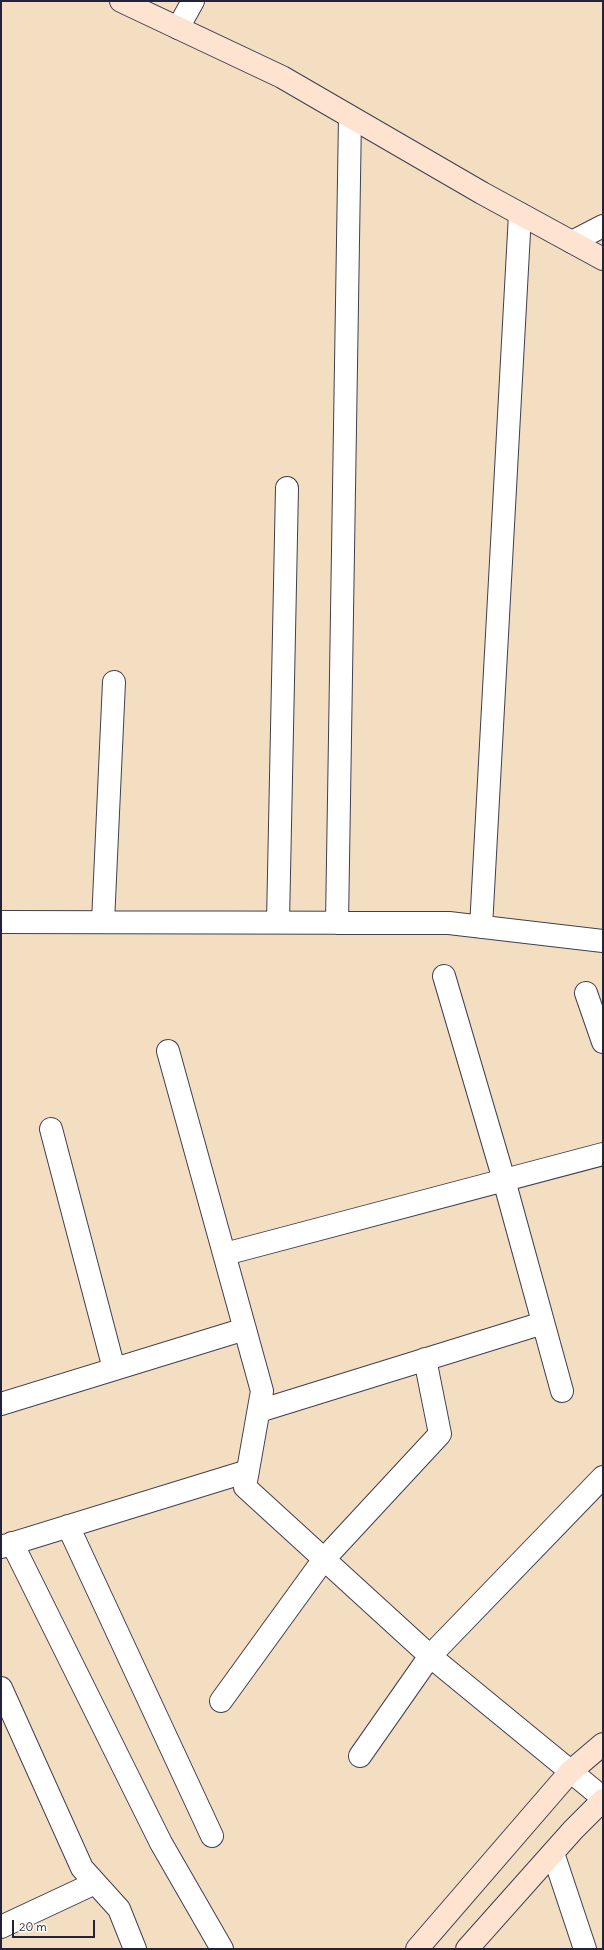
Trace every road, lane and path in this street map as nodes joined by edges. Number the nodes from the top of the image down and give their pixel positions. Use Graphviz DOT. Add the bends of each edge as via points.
graph roads {
  1 [pos="122,1"];
  2 [pos="193,1"];
  3 [pos="178,28"];
  4 [pos="350,117"];
  5 [pos="520,214"];
  6 [pos="603,226"];
  7 [pos="572,242"];
  8 [pos="603,259"];
  9 [pos="287,488"];
  10 [pos="114,682"];
  11 [pos="1,922"];
  12 [pos="104,922"];
  13 [pos="278,922"];
  14 [pos="337,923"];
  15 [pos="481,927"];
  16 [pos="603,941"];
  17 [pos="444,976"];
  18 [pos="586,993"];
  19 [pos="603,1042"];
  20 [pos="168,1051"];
  21 [pos="51,1129"];
  22 [pos="603,1154"];
  23 [pos="504,1180"];
  24 [pos="225,1254"];
  25 [pos="543,1323"];
  26 [pos="245,1329"];
  27 [pos="425,1359"];
  28 [pos="114,1369"];
  29 [pos="562,1391"];
  30 [pos="1,1404"];
  31 [pos="258,1411"];
  32 [pos="248,1472"];
  33 [pos="603,1477"];
  34 [pos="68,1526"];
  35 [pos="6,1545"];
  36 [pos="324,1558"];
  37 [pos="430,1656"];
  38 [pos="1,1688"];
  39 [pos="220,1701"];
  40 [pos="603,1744"];
  41 [pos="360,1756"];
  42 [pos="570,1772"];
  43 [pos="603,1799"];
  44 [pos="212,1836"];
  45 [pos="553,1853"];
  46 [pos="95,1883"];
  47 [pos="1,1927"];
  48 [pos="135,1949"];
  49 [pos="222,1949"];
  50 [pos="417,1949"];
  51 [pos="467,1949"];
  52 [pos="585,1949"];
  1 -- 3 [label="street"];
  2 -- 3 [label="street"];
  3 -- 4 [label="street" via="282,77"];
  4 -- 5 [label="street"];
  4 -- 14 [label="street"];
  5 -- 7 [label="street"];
  5 -- 15 [label="street"];
  6 -- 7 [label="street"];
  7 -- 8 [label="street"];
  9 -- 13 [label="street"];
  10 -- 12 [label="street"];
  11 -- 12 [label="street"];
  12 -- 13 [label="street"];
  13 -- 14 [label="street"];
  14 -- 15 [label="street" via="449,923"];
  15 -- 16 [label="street"];
  17 -- 23 [label="street"];
  18 -- 19 [label="street"];
  20 -- 24 [label="street"];
  21 -- 28 [label="street"];
  22 -- 23 [label="street"];
  23 -- 24 [label="street"];
  23 -- 25 [label="street"];
  24 -- 26 [label="street"];
  25 -- 27 [label="street"];
  25 -- 29 [label="street"];
  26 -- 28 [label="street"];
  26 -- 31 [label="street" via="262,1391"];
  27 -- 31 [label="street"];
  27 -- 36 [label="street" via="440,1434"];
  28 -- 30 [label="street"];
  31 -- 32 [label="street"];
  32 -- 34 [label="street"];
  32 -- 36 [label="street" via="245,1487"];
  33 -- 37 [label="street"];
  34 -- 35 [label="street"];
  34 -- 44 [label="street"];
  35 -- 49 [label="street" via="161,1843"];
  36 -- 37 [label="street"];
  36 -- 39 [label="street"];
  37 -- 41 [label="street"];
  37 -- 42 [label="street"];
  38 -- 46 [label="street" via="82,1868"];
  40 -- 42 [label="street"];
  42 -- 43 [label="street"];
  42 -- 50 [label="street"];
  43 -- 45 [label="street"];
  45 -- 51 [label="street"];
  45 -- 52 [label="street"];
  46 -- 47 [label="street"];
  46 -- 48 [label="street" via="119,1909"];
}
